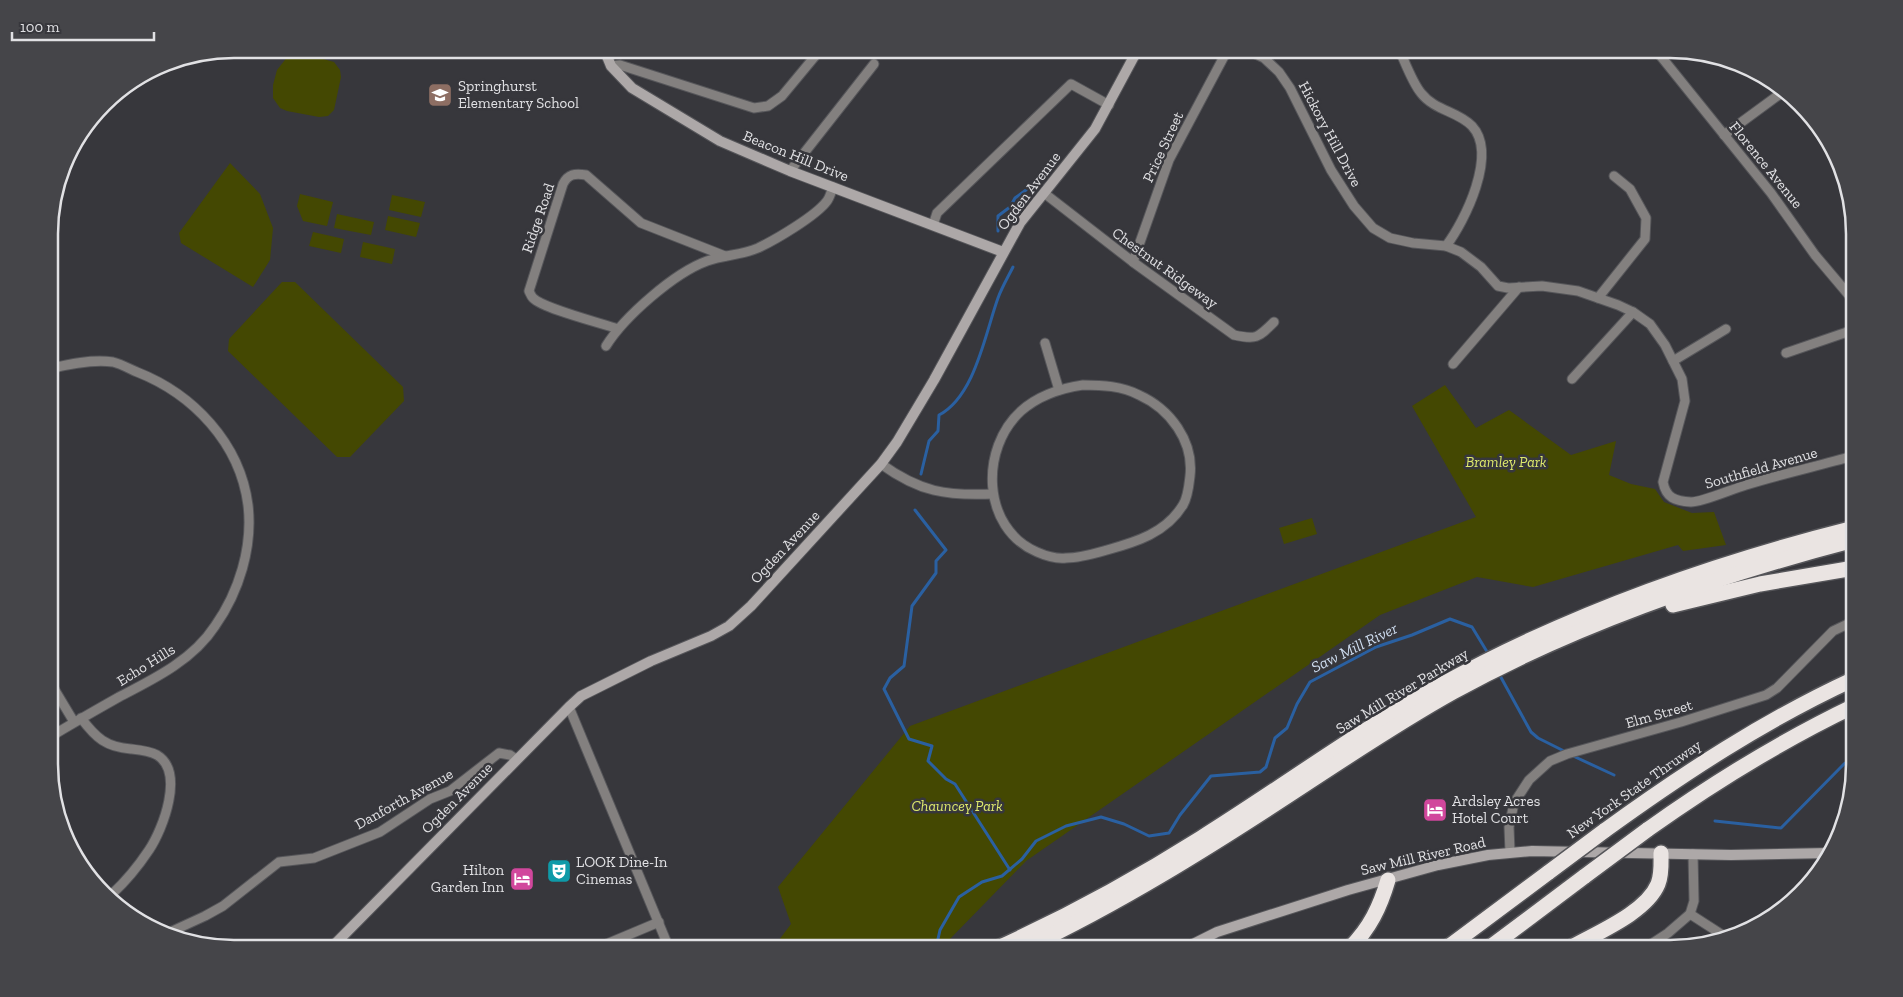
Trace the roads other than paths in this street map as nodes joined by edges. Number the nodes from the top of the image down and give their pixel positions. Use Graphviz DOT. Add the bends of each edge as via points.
graph roads {
  1 [pos="608,58"];
  2 [pos="814,58"];
  3 [pos="1133,58"];
  4 [pos="1223,58"];
  5 [pos="1264,58"];
  6 [pos="1404,58"];
  7 [pos="1662,58"];
  8 [pos="874,64"];
  9 [pos="611,66"];
  10 [pos="1778,96"];
  11 [pos="1109,105"];
  12 [pos="1724,135"];
  13 [pos="790,171"];
  14 [pos="1614,176"];
  15 [pos="833,187"];
  16 [pos="1044,193"];
  17 [pos="933,225"];
  18 [pos="1446,246"];
  19 [pos="1003,252"];
  20 [pos="726,256"];
  21 [pos="1133,262"];
  22 [pos="1520,287"];
  23 [pos="1846,292"];
  24 [pos="1598,298"];
  25 [pos="1633,312"];
  26 [pos="1274,322"];
  27 [pos="618,328"];
  28 [pos="1726,329"];
  29 [pos="1846,332"];
  30 [pos="1045,343"];
  31 [pos="606,346"];
  32 [pos="1786,353"];
  33 [pos="1673,361"];
  34 [pos="1453,364"];
  35 [pos="58,366"];
  36 [pos="1572,379"];
  37 [pos="1059,390"];
  38 [pos="1846,458"];
  39 [pos="881,464"];
  40 [pos="993,494"];
  41 [pos="1676,500"];
  42 [pos="1846,530"];
  43 [pos="1846,542"];
  44 [pos="1846,569"];
  45 [pos="1846,624"];
  46 [pos="1592,626"];
  47 [pos="1508,657"];
  48 [pos="1482,670"];
  49 [pos="1846,683"];
  50 [pos="58,693"];
  51 [pos="568,707"];
  52 [pos="1846,710"];
  53 [pos="78,720"];
  54 [pos="58,731"];
  55 [pos="516,759"];
  56 [pos="1510,852"];
  57 [pos="1661,853"];
  58 [pos="1821,853"];
  59 [pos="1693,854"];
  60 [pos="1388,880"];
  61 [pos="114,892"];
  62 [pos="1690,914"];
  63 [pos="659,922"];
  64 [pos="176,930"];
  65 [pos="1718,932"];
  66 [pos="1016,939"];
  67 [pos="1042,939"];
  68 [pos="1201,939"];
  69 [pos="1357,939"];
  70 [pos="1459,939"];
  71 [pos="1501,939"];
  72 [pos="1586,939"];
  73 [pos="1659,939"];
  74 [pos="339,940"];
  75 [pos="617,940"];
  76 [pos="666,940"];
  1 -- 9 [label="street, Beacon Hill Drive"];
  2 -- 9 [label="street" via="782,96 768,106 754,108 620,65"];
  3 -- 11 [label="street, Ogden Avenue"];
  4 -- 21 [label="street, Price Street" via="1169,160"];
  5 -- 18 [label="street, Hickory Hill Drive" via="1290,88 1331,170 1373,228 1390,238"];
  6 -- 18 [label="street" via="1421,93 1440,109 1455,114 1472,126 1480,142 1481,167 1475,194"];
  7 -- 12 [label="street, Florence Avenue"];
  8 -- 13 [label="street"];
  9 -- 13 [label="street, Beacon Hill Drive" via="632,88 720,142"];
  10 -- 12 [label="street"];
  11 -- 16 [label="street, Ogden Avenue" via="1095,129"];
  11 -- 17 [label="street" via="1071,84 938,213"];
  12 -- 23 [label="street, Florence Avenue"];
  13 -- 15 [label="street, Beacon Hill Drive"];
  14 -- 24 [label="street" via="1630,189 1646,218 1644,238"];
  15 -- 17 [label="street, Beacon Hill Drive"];
  15 -- 20 [label="street" via="827,202 799,226 757,248"];
  16 -- 19 [label="street, Ogden Avenue" via="1020,223"];
  16 -- 21 [label="street, Chestnut Ridgeway"];
  17 -- 19 [label="street, Beacon Hill Drive"];
  18 -- 22 [label="street, Hickory Hill Drive" via="1461,252 1481,267 1498,286"];
  19 -- 39 [label="street, Ogden Avenue" via="934,380"];
  20 -- 27 [label="street" via="706,261 676,278"];
  20 -- 27 [label="street, Ridge Road" via="641,223 586,175 576,173 570,176 563,184 529,291 541,303"];
  21 -- 26 [label="street, Chestnut Ridgeway" via="1234,335 1251,339 1262,334"];
  22 -- 24 [label="street, Hickory Hill Drive" via="1542,286 1578,291"];
  22 -- 34 [label="street"];
  24 -- 25 [label="street, Hickory Hill Drive"];
  25 -- 33 [label="street, Hickory Hill Drive" via="1650,324"];
  25 -- 36 [label="street"];
  27 -- 31 [label="street"];
  28 -- 33 [label="street"];
  29 -- 32 [label="street"];
  30 -- 37 [label="street"];
  33 -- 41 [label="street, Hickory Hill Drive" via="1682,379 1685,401 1663,482 1665,492"];
  35 -- 53 [label="street, Echo Hills" via="74,362 113,362 182,395 206,418 230,450 248,505 248,540 240,580 214,628 190,653 162,674"];
  37 -- 40 [label="street" via="1026,408 1004,433 995,456"];
  37 -- 40 [label="street" via="1084,385 1117,387 1140,395 1161,410 1178,428 1189,452 1190,470 1183,504 1166,525 1147,537 1087,556 1058,558 1034,551 1015,537 1002,518"];
  38 -- 41 [label="street, Southfield Avenue" via="1693,502"];
  39 -- 40 [label="street" via="920,487 964,495"];
  39 -- 51 [label="street, Ogden Avenue" via="729,626 581,696"];
  42 -- 47 [label="highway, Saw Mill River Parkway" via="1662,587 1565,625"];
  43 -- 46 [label="highway, Saw Mill River Parkway" via="1690,589"];
  44 -- 46 [label="highway" via="1739,588"];
  45 -- 56 [label="street, Elm Street" via="1833,631 1777,688 1766,695 1550,761 1529,780 1514,803 1509,827"];
  46 -- 47 [label="highway, Saw Mill River Parkway"];
  47 -- 48 [label="highway, Saw Mill River Parkway"];
  48 -- 66 [label="highway, Saw Mill River Parkway" via="1408,704 1152,868"];
  48 -- 67 [label="highway, Saw Mill River Parkway" via="1171,870"];
  49 -- 70 [label="highway, New York State Thruway, bridge" via="1777,717 1718,752 1604,831"];
  50 -- 53 [label="street"];
  51 -- 55 [label="street, Ogden Avenue"];
  51 -- 63 [label="street"];
  52 -- 71 [label="highway, bridge" via="1753,759 1702,791"];
  53 -- 54 [label="street, Echo Hills"];
  53 -- 61 [label="street" via="107,744 156,755 166,763 172,781 170,798 150,850"];
  55 -- 64 [label="street, Danforth Avenue" via="498,752 450,791 430,799 380,832 314,858 279,862 223,906"];
  55 -- 74 [label="street, Ogden Avenue"];
  56 -- 57 [label="street, Saw Mill River Road"];
  56 -- 60 [label="street, Saw Mill River Road" via="1454,861"];
  57 -- 59 [label="street, Saw Mill River Road"];
  57 -- 72 [label="highway" via="1659,882 1653,893 1643,904"];
  58 -- 59 [label="street, Saw Mill River Road"];
  59 -- 62 [label="street" via="1694,901"];
  60 -- 68 [label="street, Saw Mill River Road" via="1228,928"];
  60 -- 69 [label="highway" via="1371,923"];
  62 -- 65 [label="street"];
  62 -- 73 [label="street"];
  63 -- 75 [label="street"];
  63 -- 76 [label="street"];
}
